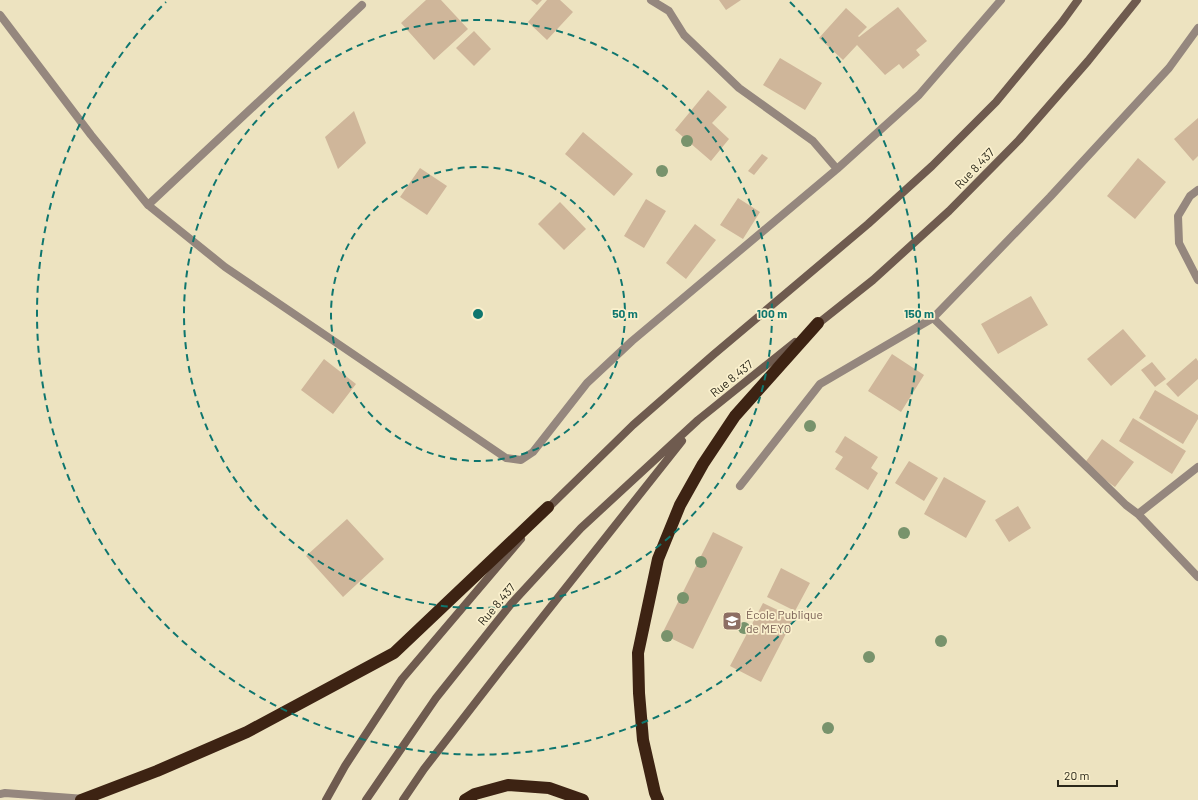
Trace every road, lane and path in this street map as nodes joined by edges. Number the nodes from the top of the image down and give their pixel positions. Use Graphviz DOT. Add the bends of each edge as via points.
graph roads {
  1 [pos="651,0"];
  2 [pos="1001,0"];
  3 [pos="1078,0"];
  4 [pos="1137,0"];
  5 [pos="362,5"];
  6 [pos="0,15"];
  7 [pos="1198,28"];
  8 [pos="838,169"];
  9 [pos="1198,190"];
  10 [pos="148,205"];
  11 [pos="1198,280"];
  12 [pos="933,318"];
  13 [pos="818,323"];
  14 [pos="698,420"];
  15 [pos="1198,467"];
  16 [pos="740,486"];
  17 [pos="548,508"];
  18 [pos="1138,514"];
  19 [pos="1198,577"];
  20 [pos="345,766"];
  21 [pos="0,794"];
  22 [pos="83,799"];
  23 [pos="320,800"];
  24 [pos="326,800"];
  25 [pos="366,800"];
  26 [pos="403,800"];
  27 [pos="465,800"];
  28 [pos="583,800"];
  29 [pos="658,800"];
  1 -- 8 [label="street" via="669,11 684,35 740,88 813,141"];
  2 -- 8 [label="street" via="920,95"];
  3 -- 17 [label="main road, Rue 8.437" via="996,102 932,166 868,224 638,420"];
  4 -- 13 [label="main road, Rue 8.437" via="1019,140 949,211 873,280"];
  5 -- 10 [label="street"];
  6 -- 10 [label="street"];
  7 -- 12 [label="street" via="1164,73 1050,197"];
  8 -- 10 [label="street" via="632,341 587,382 532,452 521,460 506,458 225,267"];
  9 -- 11 [label="street" via="1190,196 1178,216 1179,243"];
  12 -- 16 [label="street" via="820,384"];
  12 -- 18 [label="street"];
  13 -- 14 [label="main road, Rue 8.437"];
  13 -- 29 [label="highway" via="735,416 680,505 658,559 638,653 643,740"];
  14 -- 25 [label="main road, Rue 8.437" via="581,528 511,604 436,698"];
  14 -- 26 [label="main road" via="503,666"];
  15 -- 18 [label="street"];
  17 -- 20 [label="main road, Rue 8.437" via="402,679"];
  17 -- 22 [label="highway" via="394,652 247,732 157,771"];
  18 -- 19 [label="street"];
  20 -- 23 [label="main road"];
  20 -- 24 [label="main road, Rue 8.437"];
  21 -- 22 [label="street"];
  27 -- 28 [label="highway" via="476,794 508,786 549,788"];
}
